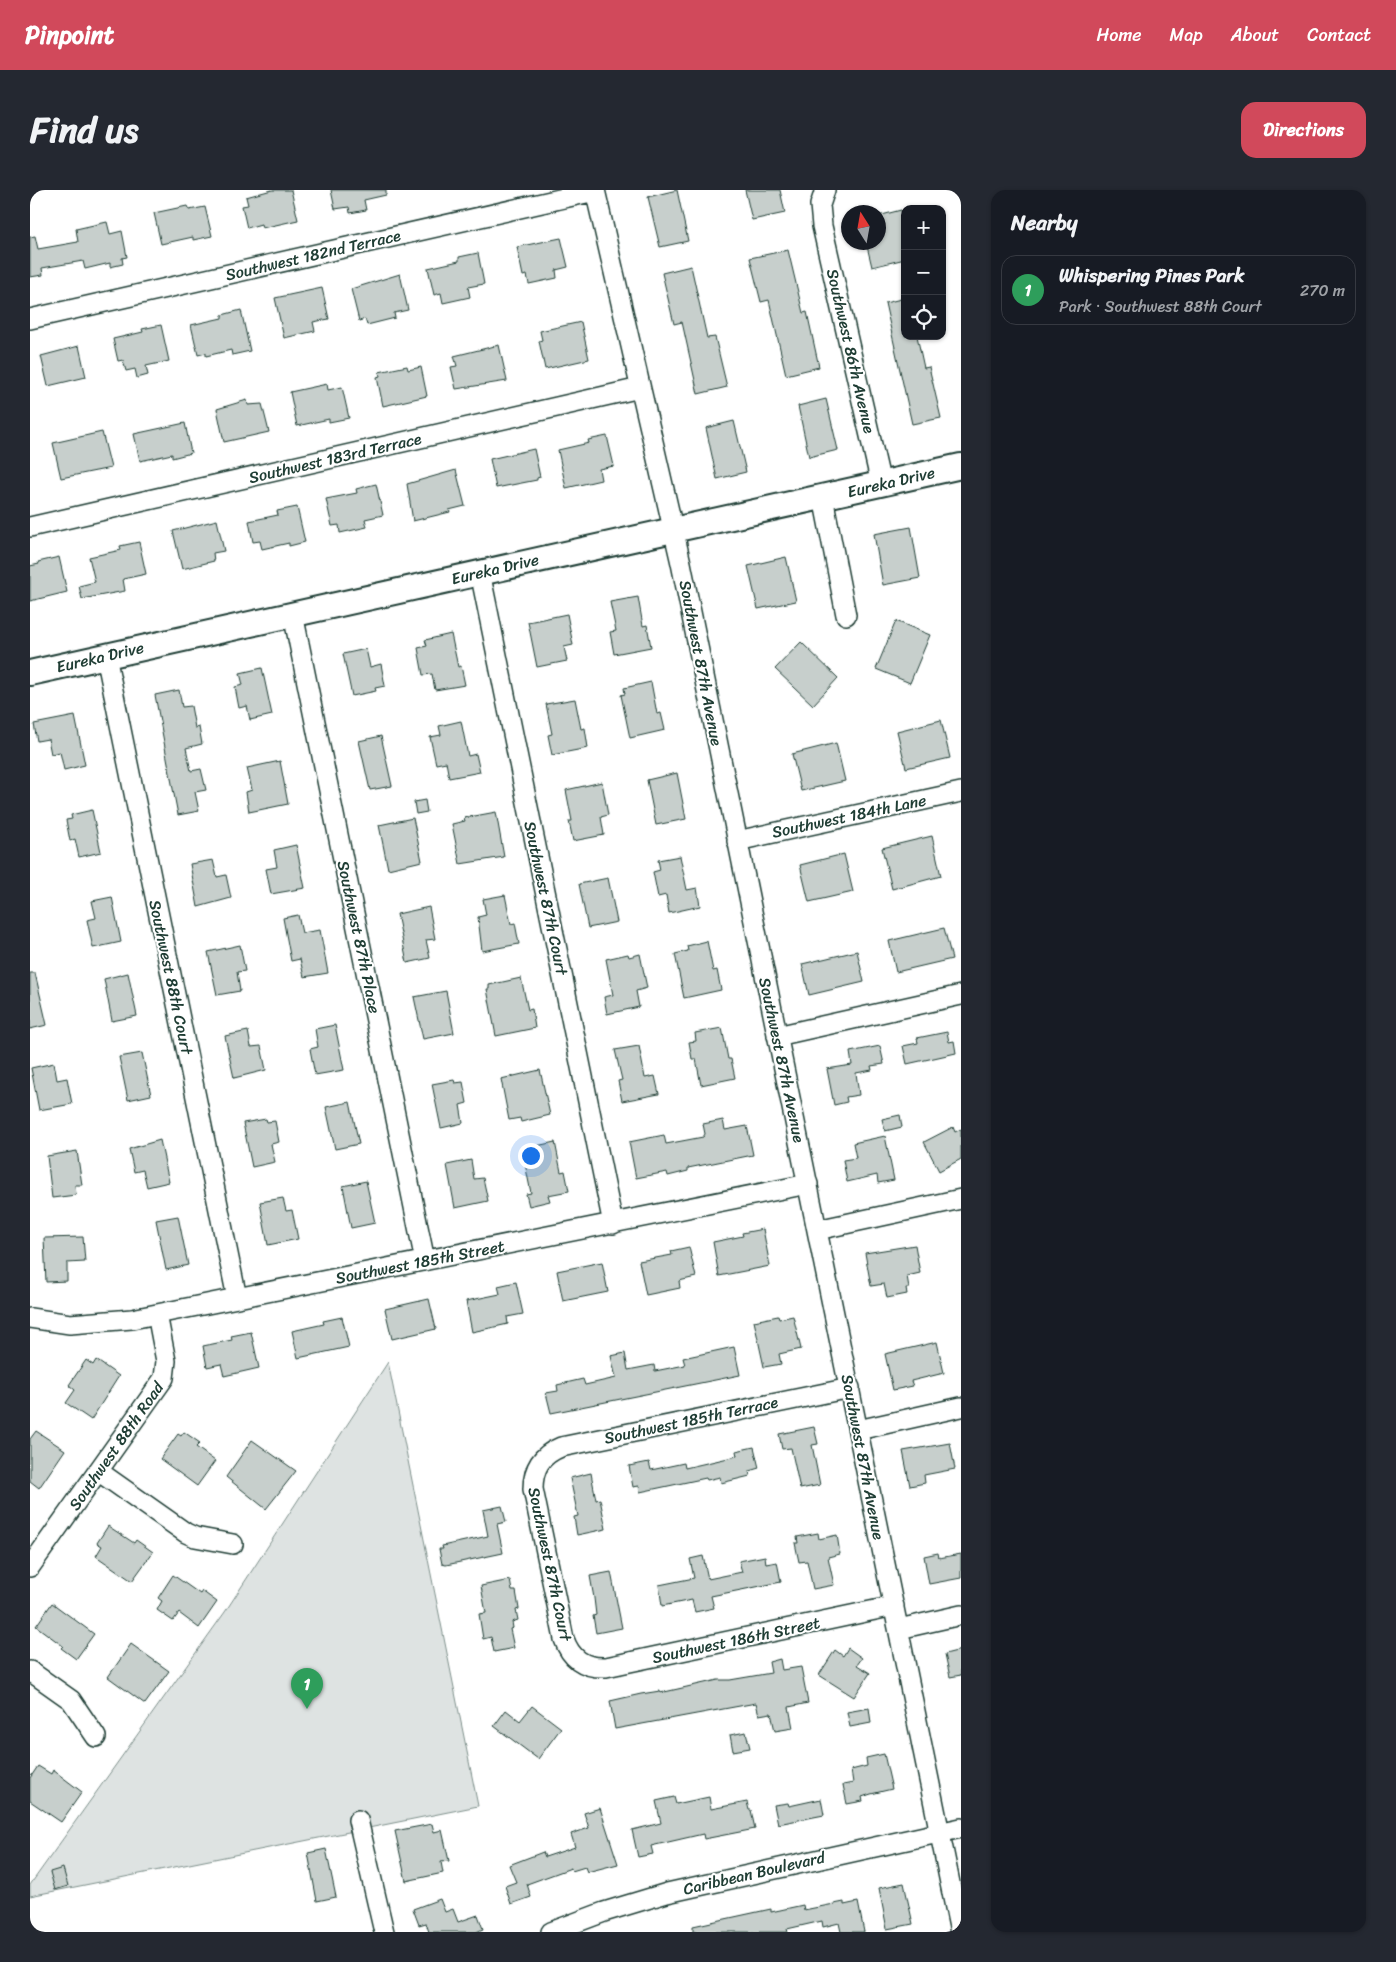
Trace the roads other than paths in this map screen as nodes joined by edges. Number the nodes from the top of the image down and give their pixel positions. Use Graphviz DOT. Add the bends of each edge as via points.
graph roads {
  1 [pos="825,190"];
  2 [pos="595,191"];
  3 [pos="30,319"];
  4 [pos="640,388"];
  5 [pos="961,466"];
  6 [pos="881,484"];
  7 [pos="822,497"];
  8 [pos="30,527"];
  9 [pos="673,528"];
  10 [pos="480,572"];
  11 [pos="293,614"];
  12 [pos="846,615"];
  13 [pos="106,656"];
  14 [pos="30,673"];
  15 [pos="961,792"];
  16 [pos="737,840"];
  17 [pos="961,996"];
  18 [pos="777,1036"];
  19 [pos="808,1184"];
  20 [pos="961,1198"];
  21 [pos="613,1224"];
  22 [pos="817,1230"];
  23 [pos="425,1261"];
  24 [pos="237,1298"];
  25 [pos="157,1314"];
  26 [pos="30,1318"];
  27 [pos="850,1388"];
  28 [pos="961,1407"];
  29 [pos="858,1430"];
  30 [pos="538,1463"];
  31 [pos="98,1471"];
  32 [pos="233,1544"];
  33 [pos="30,1567"];
  34 [pos="894,1606"];
  35 [pos="961,1615"];
  36 [pos="898,1629"];
  37 [pos="579,1662"];
  38 [pos="30,1670"];
  39 [pos="96,1737"];
  40 [pos="358,1820"];
  41 [pos="961,1828"];
  42 [pos="939,1832"];
  43 [pos="384,1932"];
  44 [pos="551,1932"];
  45 [pos="960,1932"];
  1 -- 6 [label="street, Southwest 86th Avenue" via="820,205 822,226"];
  2 -- 3 [label="street, Southwest 182nd Terrace"];
  2 -- 4 [label="street, Southwest 87th Avenue"];
  4 -- 8 [label="street, Southwest 183rd Terrace"];
  4 -- 9 [label="street, Southwest 87th Avenue"];
  5 -- 6 [label="main road, Eureka Drive"];
  6 -- 7 [label="main road, Eureka Drive"];
  7 -- 9 [label="main road, Eureka Drive"];
  7 -- 12 [label="street"];
  9 -- 10 [label="main road, Eureka Drive"];
  9 -- 16 [label="street, Southwest 87th Avenue"];
  10 -- 11 [label="main road, Eureka Drive"];
  10 -- 21 [label="street, Southwest 87th Court"];
  11 -- 13 [label="main road, Eureka Drive"];
  11 -- 23 [label="street, Southwest 87th Place"];
  13 -- 14 [label="main road, Eureka Drive"];
  13 -- 24 [label="street, Southwest 88th Court"];
  15 -- 16 [label="street, Southwest 184th Lane"];
  16 -- 18 [label="street, Southwest 87th Avenue"];
  17 -- 18 [label="street"];
  18 -- 19 [label="street, Southwest 87th Avenue"];
  19 -- 21 [label="street, Southwest 185th Street"];
  19 -- 22 [label="street, Southwest 87th Avenue"];
  20 -- 22 [label="street"];
  21 -- 23 [label="street, Southwest 185th Street"];
  22 -- 27 [label="street, Southwest 87th Avenue"];
  23 -- 24 [label="street, Southwest 185th Street"];
  24 -- 25 [label="street, Southwest 185th Street"];
  25 -- 26 [label="street, Southwest 185th Street" via="90,1324"];
  25 -- 31 [label="street, Southwest 88th Road" via="166,1361 164,1378"];
  27 -- 29 [label="street, Southwest 87th Avenue"];
  27 -- 30 [label="street, Southwest 185th Terrace" via="561,1447"];
  28 -- 29 [label="street"];
  29 -- 34 [label="street, Southwest 87th Avenue"];
  30 -- 37 [label="street, Southwest 87th Court" via="533,1480 536,1508 564,1639 572,1656"];
  31 -- 32 [label="street" via="186,1533"];
  31 -- 33 [label="street, Southwest 88th Road"];
  34 -- 36 [label="street, Southwest 87th Avenue"];
  34 -- 37 [label="street, Southwest 186th Street" via="606,1667"];
  35 -- 36 [label="street"];
  36 -- 42 [label="street, Southwest 87th Avenue"];
  38 -- 39 [label="street" via="71,1700"];
  40 -- 43 [label="street"];
  41 -- 42 [label="street, Caribbean Boulevard"];
  42 -- 44 [label="street, Caribbean Boulevard" via="668,1893"];
  42 -- 45 [label="street, Southwest 87th Avenue"];
}
